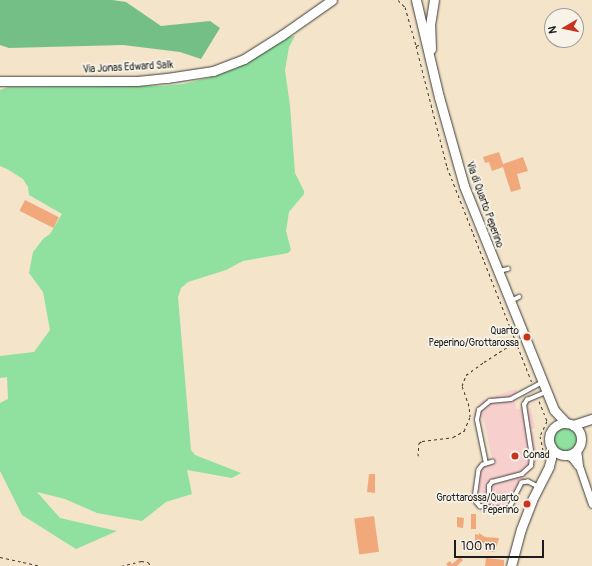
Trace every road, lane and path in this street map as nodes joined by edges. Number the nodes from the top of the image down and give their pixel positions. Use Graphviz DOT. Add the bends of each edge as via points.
graph roads {
  1 [pos="332,0"];
  2 [pos="398,0"];
  3 [pos="432,3"];
  4 [pos="417,4"];
  5 [pos="420,18"];
  6 [pos="425,43"];
  7 [pos="416,46"];
  8 [pos="432,64"];
  9 [pos="0,81"];
  10 [pos="508,269"];
  11 [pos="498,272"];
  12 [pos="519,297"];
  13 [pos="510,302"];
  14 [pos="524,336"];
  15 [pos="515,342"];
  16 [pos="542,382"];
  17 [pos="533,386"];
  18 [pos="547,392"];
  19 [pos="537,396"];
  20 [pos="554,410"];
  21 [pos="590,420"];
  22 [pos="569,424"];
  23 [pos="553,428"];
  24 [pos="580,434"];
  25 [pos="577,449"];
  26 [pos="548,450"];
  27 [pos="564,455"];
  28 [pos="418,456"];
  29 [pos="493,462"];
  30 [pos="486,464"];
  31 [pos="549,466"];
  32 [pos="579,466"];
  33 [pos="538,487"];
  34 [pos="514,499"];
  35 [pos="592,504"];
  36 [pos="0,557"];
  37 [pos="41,566"];
  38 [pos="122,566"];
  39 [pos="152,566"];
  40 [pos="511,566"];
  1 -- 9 [label="street, Via Jonas Edward Salk" via="244,59 213,71 137,81"];
  2 -- 7 [label="path" via="405,7"];
  3 -- 4 [label="street"];
  3 -- 5 [label="street"];
  3 -- 8 [label="street"];
  4 -- 5 [label="street, Via di Quarto Peperino"];
  5 -- 6 [label="street, Via di Quarto Peperino"];
  6 -- 7 [label="path"];
  6 -- 8 [label="street, Via di Quarto Peperino"];
  7 -- 15 [label="path" via="448,166"];
  8 -- 11 [label="street, Via di Quarto Peperino" via="464,186"];
  10 -- 11 [label="lane"];
  11 -- 13 [label="street, Via di Quarto Peperino"];
  12 -- 13 [label="lane"];
  13 -- 14 [label="street, Via di Quarto Peperino"];
  14 -- 15 [label="path"];
  14 -- 16 [label="street, Via di Quarto Peperino"];
  15 -- 17 [label="path"];
  15 -- 28 [label="path" via="466,375 462,386 470,417 464,431 453,437 422,441 419,443"];
  16 -- 17 [label="lane"];
  16 -- 18 [label="street, Via di Quarto Peperino"];
  17 -- 30 [label="lane" via="511,399 490,401 479,410 477,420"];
  18 -- 19 [label="lane"];
  18 -- 20 [label="street, Via di Quarto Peperino"];
  19 -- 26 [label="path" via="547,422 540,439"];
  19 -- 34 [label="lane" via="525,402 523,408 532,457 531,466 522,474 492,482 488,489 489,494 494,497"];
  20 -- 22 [label="street, Via di Quarto Peperino"];
  20 -- 23 [label="street, Via di Quarto Peperino"];
  21 -- 22 [label="street"];
  21 -- 24 [label="street"];
  22 -- 23 [label="street" via="558,424"];
  22 -- 24 [label="street"];
  23 -- 26 [label="street" via="549,436"];
  24 -- 25 [label="street" via="581,442"];
  25 -- 27 [label="street" via="572,454"];
  25 -- 32 [label="street"];
  26 -- 27 [label="street"];
  26 -- 31 [label="street" via="552,458"];
  27 -- 31 [label="street"];
  27 -- 32 [label="street" via="572,458"];
  29 -- 30 [label="lane"];
  30 -- 34 [label="lane" via="480,470 475,500 480,506 508,510"];
  31 -- 33 [label="street"];
  32 -- 35 [label="street"];
  33 -- 34 [label="lane" via="528,482 522,483"];
  33 -- 40 [label="street" via="519,534"];
  36 -- 37 [label="path"];
  38 -- 39 [label="path" via="141,561"];
}
